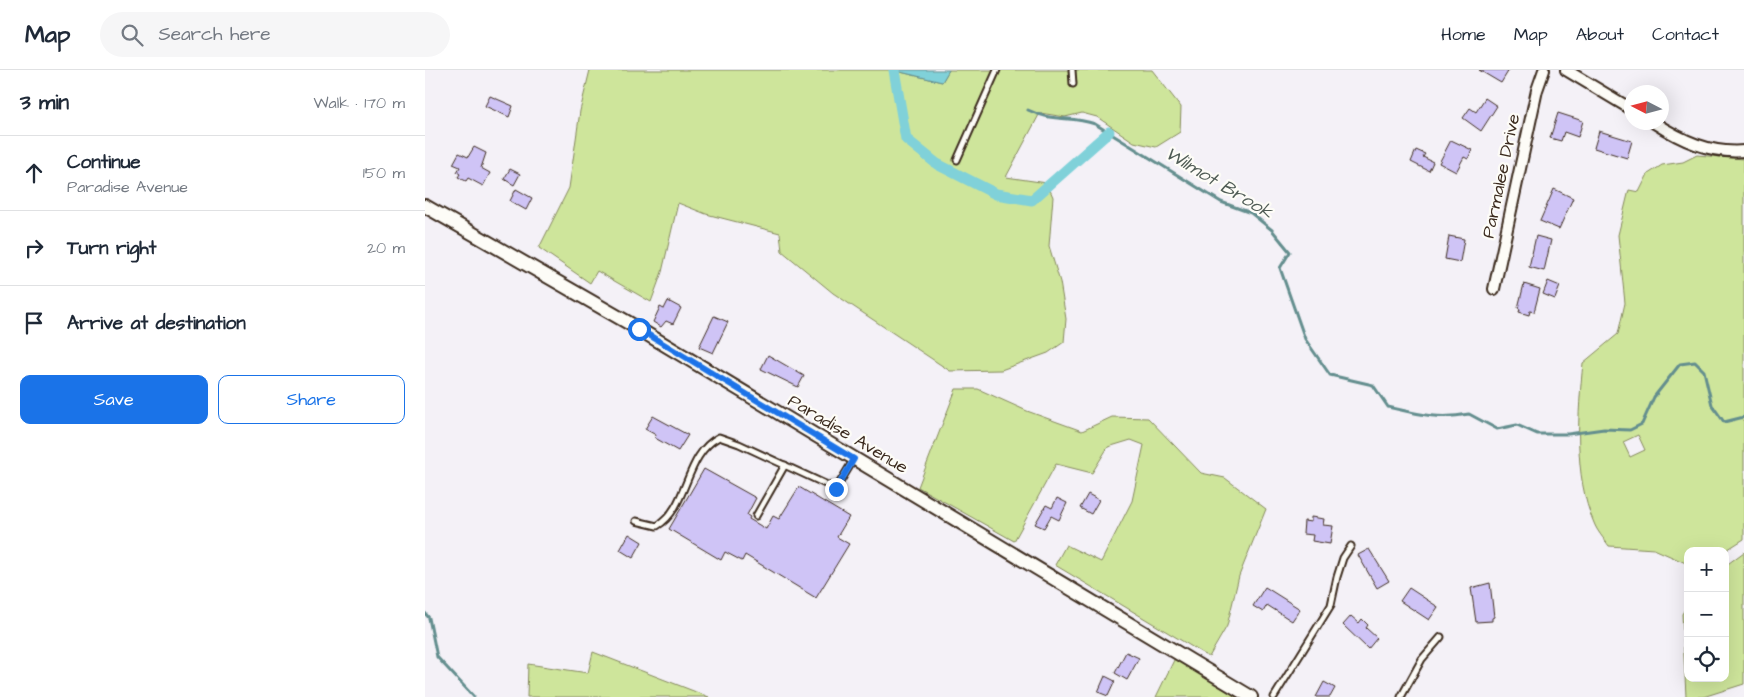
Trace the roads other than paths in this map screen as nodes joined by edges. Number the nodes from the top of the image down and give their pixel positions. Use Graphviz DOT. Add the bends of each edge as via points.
graph roads {
  1 [pos="997,70"];
  2 [pos="1072,70"];
  3 [pos="1544,70"];
  4 [pos="1566,70"];
  5 [pos="1073,84"];
  6 [pos="1624,105"];
  7 [pos="1665,130"];
  8 [pos="1744,151"];
  9 [pos="957,160"];
  10 [pos="425,206"];
  11 [pos="1494,289"];
  12 [pos="854,459"];
  13 [pos="785,465"];
  14 [pos="756,516"];
  15 [pos="636,520"];
  16 [pos="1351,546"];
  17 [pos="1441,637"];
  18 [pos="1251,697"];
  19 [pos="1274,697"];
  20 [pos="1401,697"];
  1 -- 9 [label="lane"];
  2 -- 5 [label="lane"];
  3 -- 11 [label="street, Parmalee Drive"];
  4 -- 6 [label="street"];
  7 -- 8 [label="street" via="1677,138 1706,148"];
  10 -- 12 [label="street, Paradise Avenue" via="627,322"];
  12 -- 13 [label="lane" via="836,489"];
  12 -- 18 [label="street, Paradise Avenue"];
  13 -- 14 [label="lane"];
  13 -- 15 [label="lane" via="719,438 708,443 695,463 669,519 657,526"];
  16 -- 19 [label="lane" via="1343,558 1331,605"];
  17 -- 20 [label="lane" via="1422,659"];
}
